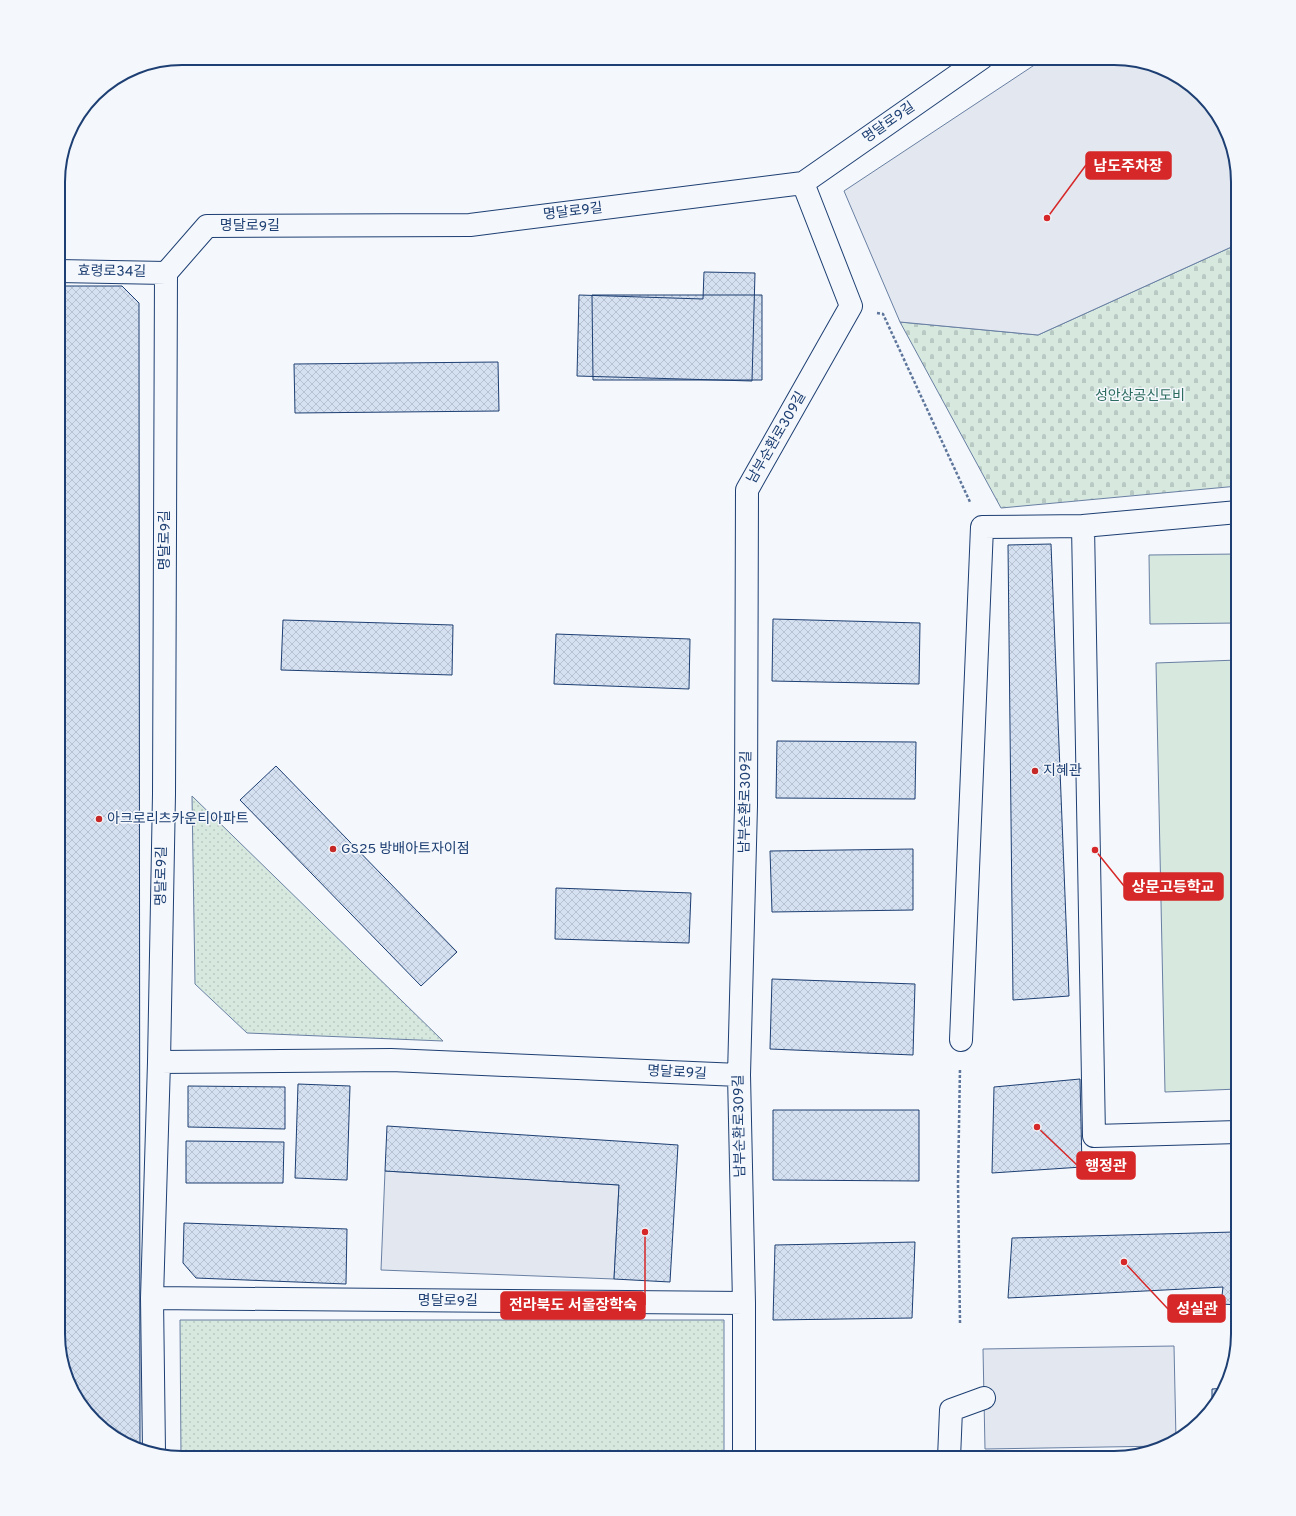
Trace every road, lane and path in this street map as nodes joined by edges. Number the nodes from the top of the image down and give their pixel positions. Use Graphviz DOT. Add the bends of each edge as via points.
graph roads {
  1 [pos="972,65"];
  2 [pos="803,183"];
  3 [pos="65,271"];
  4 [pos="166,273"];
  5 [pos="851,306"];
  6 [pos="1231,513"];
  7 [pos="1083,526"];
  8 [pos="982,527"];
  9 [pos="961,1040"];
  10 [pos="159,1062"];
  11 [pos="739,1075"];
  12 [pos="1231,1132"];
  13 [pos="152,1298"];
  14 [pos="744,1303"];
  15 [pos="960,1323"];
  16 [pos="984,1398"];
  17 [pos="154,1448"];
  18 [pos="744,1451"];
  19 [pos="949,1451"];
  1 -- 2 [label="street, 명달로9길"];
  2 -- 4 [label="street, 명달로9길" via="470,225 207,226"];
  2 -- 5 [label="street"];
  3 -- 4 [label="street, 효령로34길"];
  4 -- 10 [label="street, 명달로9길" via="164,787"];
  5 -- 8 [label="path" via="883,314"];
  5 -- 11 [label="street, 남부순환로309길" via="747,490 746,806"];
  6 -- 7 [label="street"];
  7 -- 8 [label="street"];
  7 -- 12 [label="street" via="1094,1136"];
  8 -- 9 [label="street"];
  9 -- 15 [label="path" via="958,1183"];
  10 -- 11 [label="street, 명달로9길" via="391,1060"];
  10 -- 13 [label="street, 명달로9길"];
  11 -- 14 [label="street, 남부순환로309길"];
  13 -- 14 [label="street, 명달로9길"];
  13 -- 17 [label="street, 명달로9길"];
  14 -- 18 [label="street, 남부순환로309길"];
  16 -- 19 [label="street" via="951,1410"];
}
